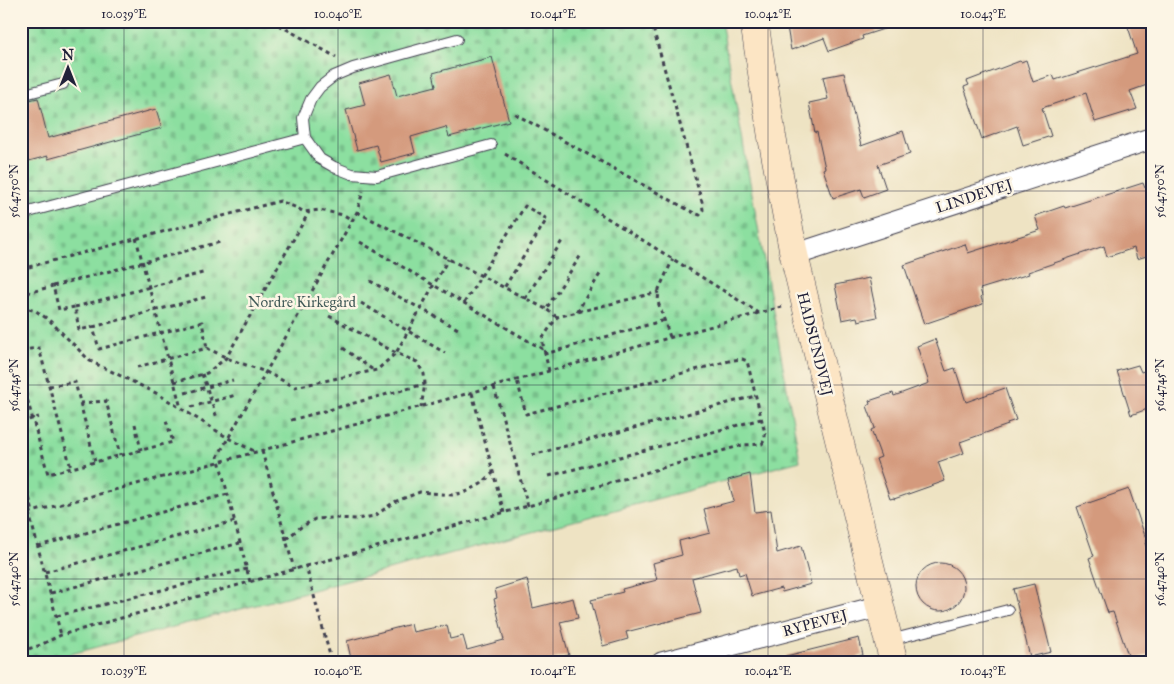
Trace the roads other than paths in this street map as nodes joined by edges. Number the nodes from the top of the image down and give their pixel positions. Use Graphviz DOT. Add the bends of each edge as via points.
graph roads {
  1 [pos="754,21"];
  2 [pos="457,39"];
  3 [pos="63,84"];
  4 [pos="21,95"];
  5 [pos="304,138"];
  6 [pos="1153,138"];
  7 [pos="491,145"];
  8 [pos="21,214"];
  9 [pos="794,255"];
  10 [pos="881,606"];
  11 [pos="1008,610"];
  12 [pos="892,652"];
  13 [pos="662,663"];
  1 -- 9 [label="street, HADSUNDVEJ"];
  2 -- 5 [label="lane" via="334,76 311,99 303,118"];
  3 -- 4 [label="lane"];
  5 -- 7 [label="lane" via="320,159 334,167 352,174 377,176"];
  5 -- 8 [label="lane"];
  6 -- 9 [label="street, LINDEVEJ"];
  9 -- 10 [label="street, HADSUNDVEJ"];
  10 -- 12 [label="street, HADSUNDVEJ"];
  10 -- 13 [label="street, RYPEVEJ"];
  11 -- 12 [label="lane"];
}
